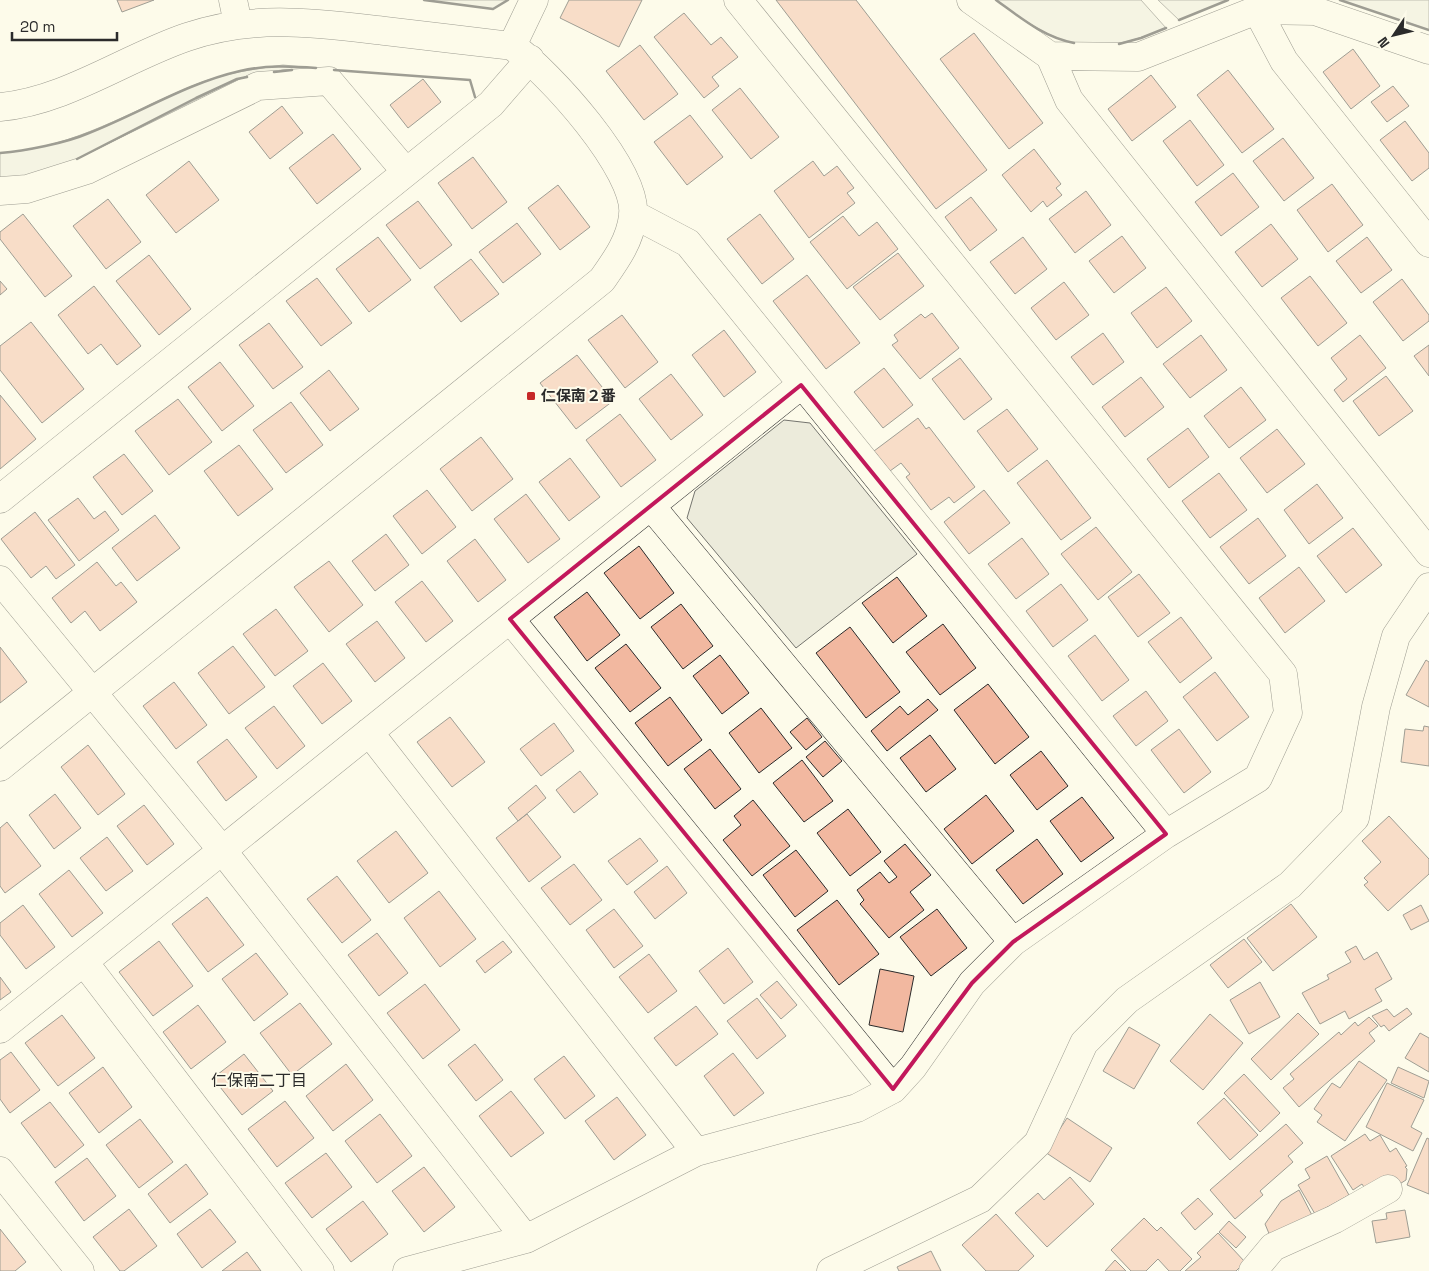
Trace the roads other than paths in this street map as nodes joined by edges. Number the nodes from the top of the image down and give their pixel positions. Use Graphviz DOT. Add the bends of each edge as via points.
graph roads {
  1 [pos="534,0"];
  2 [pos="738,0"];
  3 [pos="971,0"];
  4 [pos="1257,10"];
  5 [pos="236,12"];
  6 [pos="1429,50"];
  7 [pos="521,52"];
  8 [pos="1050,56"];
  9 [pos="0,107"];
  10 [pos="406,172"];
  11 [pos="0,191"];
  12 [pos="633,214"];
  13 [pos="1429,243"];
  14 [pos="801,385"];
  15 [pos="0,500"];
  16 [pos="651,506"];
  17 [pos="1429,553"];
  18 [pos="0,580"];
  19 [pos="1429,587"];
  20 [pos="510,619"];
  21 [pos="93,693"];
  22 [pos="369,732"];
  23 [pos="0,767"];
  24 [pos="1166,834"];
  25 [pos="222,850"];
  26 [pos="1013,942"];
  27 [pos="84,962"];
  28 [pos="0,1029"];
  29 [pos="893,1089"];
  30 [pos="696,1152"];
  31 [pos="0,1171"];
  32 [pos="1388,1190"];
  33 [pos="526,1238"];
  34 [pos="80,1271"];
  35 [pos="320,1271"];
  36 [pos="407,1271"];
  37 [pos="831,1271"];
  38 [pos="1253,1271"];
  1 -- 7 [label="street"];
  2 -- 24 [label="street" via="1283,674 1288,713 1258,778"];
  3 -- 8 [label="street"];
  4 -- 6 [label="street" via="1315,11"];
  4 -- 8 [label="street" via="1138,57"];
  4 -- 13 [label="street" via="1284,61"];
  5 -- 7 [label="street"];
  5 -- 9 [label="street" via="186,38 66,89 20,106"];
  7 -- 10 [label="street" via="491,104"];
  7 -- 12 [label="street" via="588,123 627,181"];
  8 -- 17 [label="street" via="1069,100"];
  10 -- 11 [label="street" via="329,81 258,86 87,170 27,189"];
  10 -- 15 [label="street"];
  12 -- 14 [label="street" via="688,243"];
  12 -- 21 [label="street" via="626,244 602,280"];
  14 -- 16 [label="street"];
  14 -- 24 [label="street"];
  16 -- 20 [label="street"];
  16 -- 26 [label="street"];
  18 -- 21 [label="street"];
  19 -- 37 [label="street" via="1396,636 1376,707 1355,818 1290,885 1127,1000 1084,1043 1038,1143 980,1199"];
  20 -- 22 [label="street"];
  20 -- 29 [label="street"];
  21 -- 23 [label="street"];
  21 -- 25 [label="street"];
  22 -- 25 [label="street"];
  22 -- 30 [label="street"];
  24 -- 26 [label="street"];
  25 -- 27 [label="street"];
  25 -- 33 [label="street"];
  26 -- 29 [label="street" via="972,983"];
  27 -- 28 [label="street"];
  27 -- 35 [label="street"];
  29 -- 30 [label="street" via="856,1108"];
  30 -- 33 [label="street"];
  31 -- 34 [label="street"];
  32 -- 38 [label="street" via="1335,1219 1272,1247"];
  33 -- 36 [label="street"];
}
